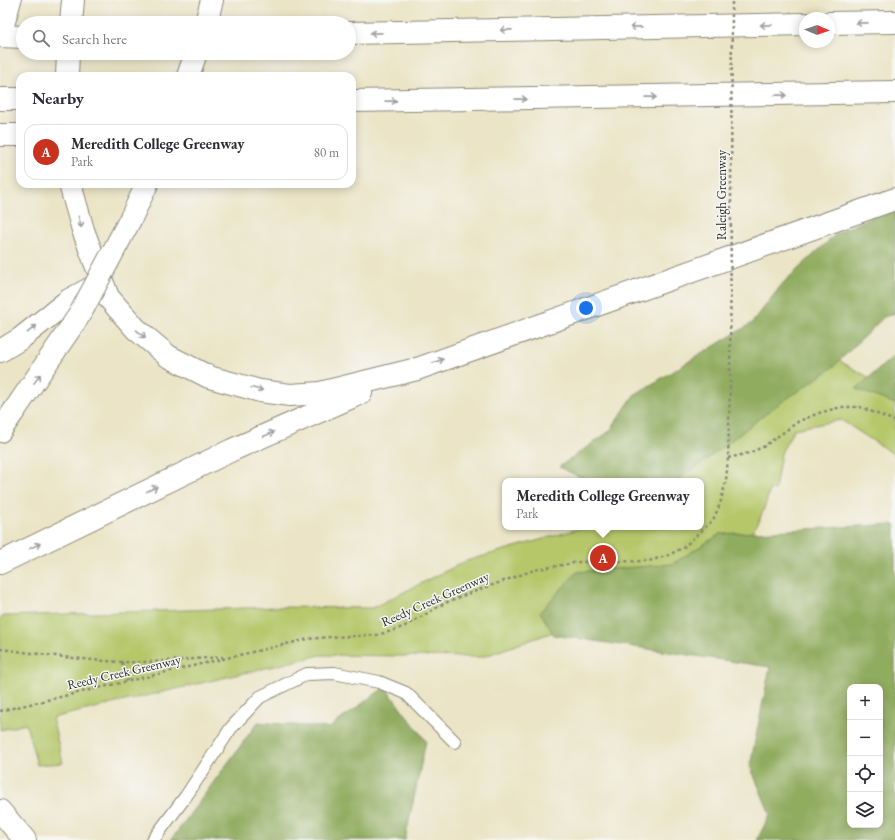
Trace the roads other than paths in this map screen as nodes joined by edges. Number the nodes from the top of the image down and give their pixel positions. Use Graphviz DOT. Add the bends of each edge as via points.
graph roads {
  1 [pos="10,0"];
  2 [pos="73,0"];
  3 [pos="212,0"];
  4 [pos="72,16"];
  5 [pos="208,16"];
  6 [pos="895,22"];
  7 [pos="799,24"];
  8 [pos="835,24"];
  9 [pos="356,34"];
  10 [pos="0,36"];
  11 [pos="16,36"];
  12 [pos="68,60"];
  13 [pos="194,60"];
  14 [pos="67,72"];
  15 [pos="189,72"];
  16 [pos="895,92"];
  17 [pos="0,99"];
  18 [pos="16,99"];
  19 [pos="356,101"];
  20 [pos="0,135"];
  21 [pos="16,135"];
  22 [pos="71,188"];
  23 [pos="145,188"];
  24 [pos="895,199"];
  25 [pos="96,286"];
  26 [pos="0,351"];
  27 [pos="417,369"];
  28 [pos="0,431"];
  29 [pos="0,563"];
  30 [pos="455,742"];
  31 [pos="0,810"];
  32 [pos="25,840"];
  33 [pos="153,840"];
  1 -- 10 [label="main road"];
  2 -- 4 [label="main road"];
  3 -- 5 [label="main road"];
  6 -- 8 [label="main road, one-way"];
  7 -- 9 [label="main road, one-way"];
  10 -- 11 [label="main road"];
  12 -- 14 [label="main road"];
  13 -- 15 [label="main road"];
  19 -- 16 [label="main road, one-way"];
  17 -- 18 [label="main road"];
  20 -- 21 [label="main road"];
  22 -- 27 [label="main road, one-way" via="83,230 108,297 136,329 168,356 210,377 290,395 320,393"];
  23 -- 25 [label="main road, bridge"];
  27 -- 24 [label="main road, one-way"];
  26 -- 25 [label="main road, one-way" via="20,339 69,300"];
  28 -- 25 [label="main road, one-way, bridge" via="80,314"];
  29 -- 27 [label="main road, one-way" via="232,450"];
  30 -- 33 [label="lane" via="406,693 371,680 334,673 307,674 260,697 231,728"];
  31 -- 32 [label="main road"];
}
